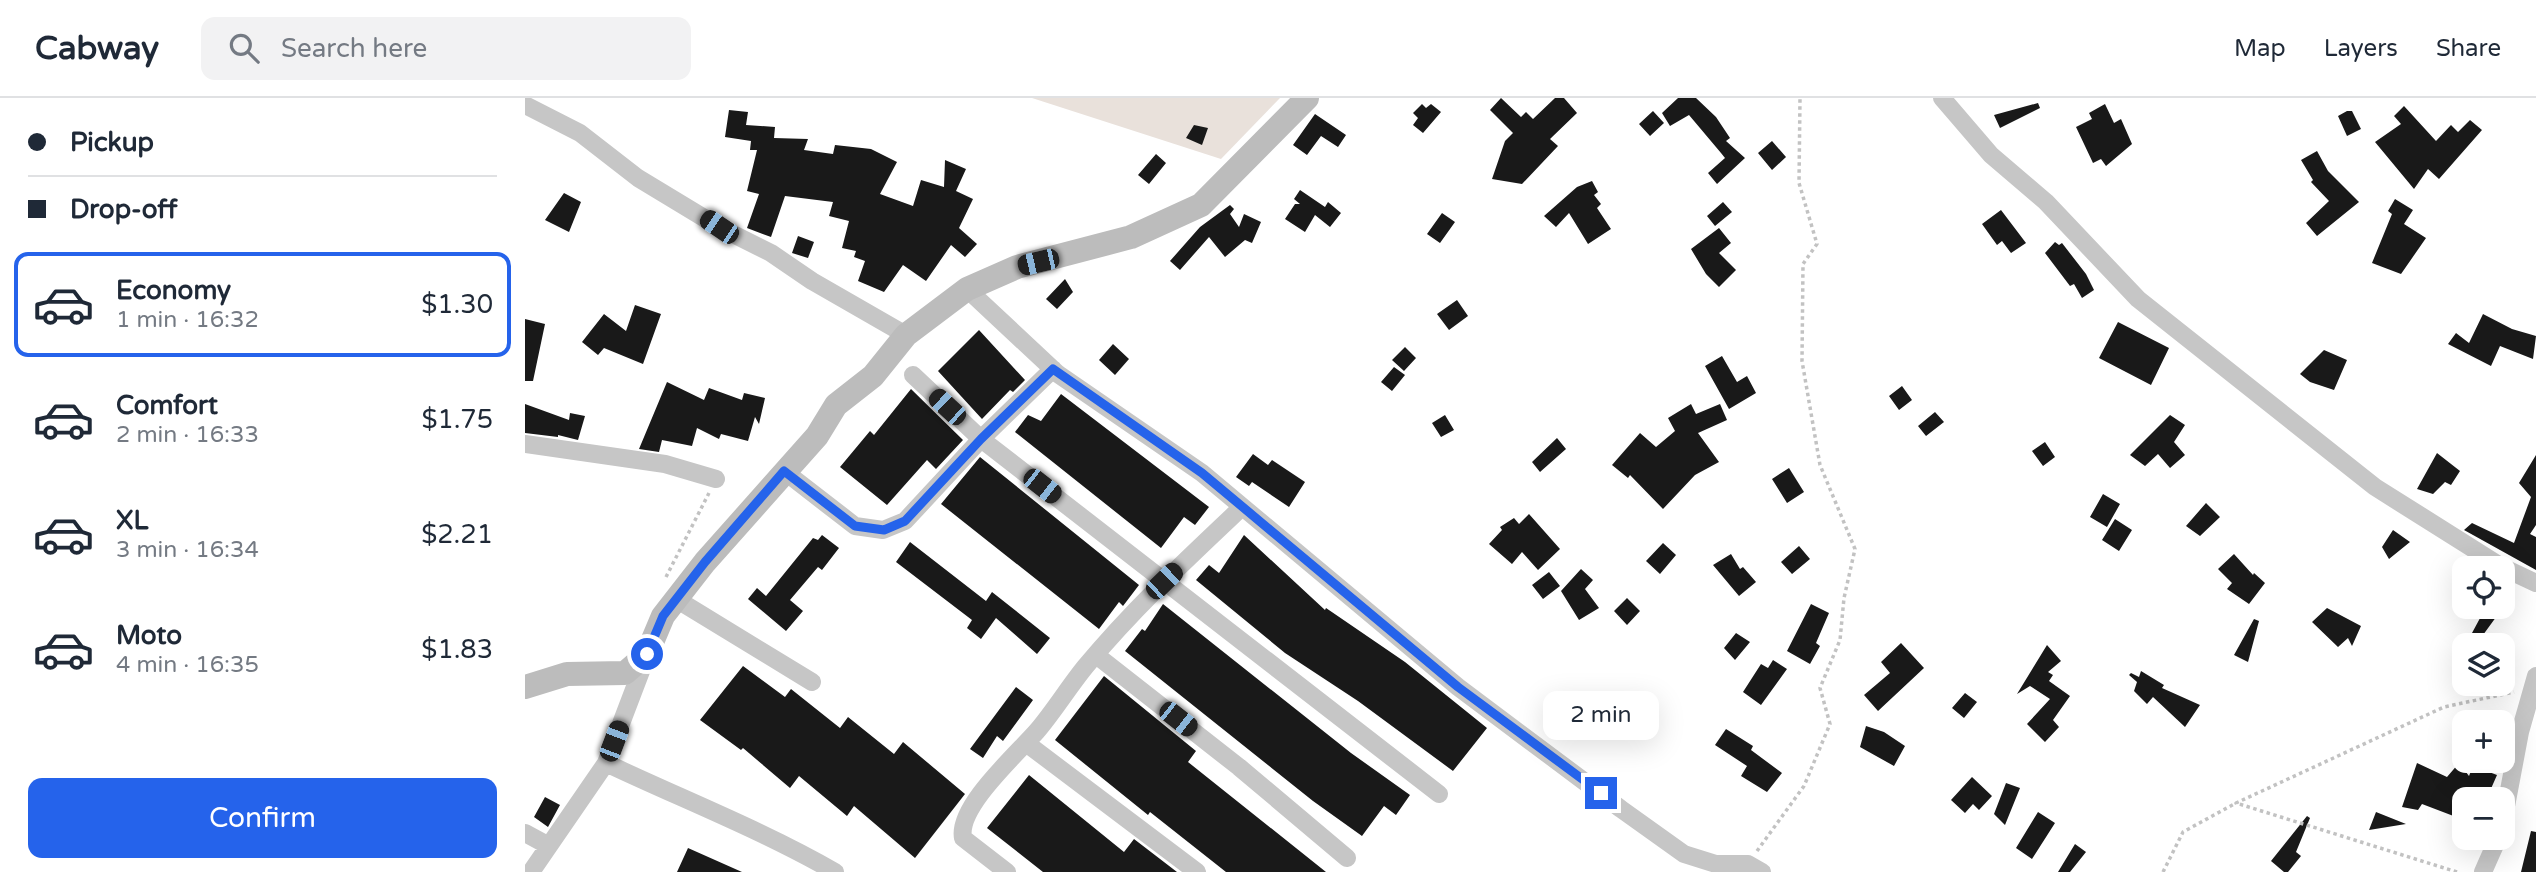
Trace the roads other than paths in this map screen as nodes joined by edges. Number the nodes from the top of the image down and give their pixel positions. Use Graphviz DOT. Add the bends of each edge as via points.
graph roads {
  1 [pos="1307,98"];
  2 [pos="1943,98"];
  3 [pos="525,105"];
  4 [pos="967,289"];
  5 [pos="907,335"];
  6 [pos="1053,369"];
  7 [pos="913,375"];
  8 [pos="981,439"];
  9 [pos="525,444"];
  10 [pos="784,471"];
  11 [pos="716,479"];
  12 [pos="1242,507"];
  13 [pos="1164,581"];
  14 [pos="2536,583"];
  15 [pos="670,590"];
  16 [pos="647,654"];
  17 [pos="1096,655"];
  18 [pos="812,682"];
  19 [pos="2534,682"];
  20 [pos="525,687"];
  21 [pos="1026,743"];
  22 [pos="606,763"];
  23 [pos="2511,787"];
  24 [pos="1439,794"];
  25 [pos="525,833"];
  26 [pos="549,846"];
  27 [pos="2493,850"];
  28 [pos="1347,858"];
  29 [pos="1755,868"];
  30 [pos="531,872"];
  31 [pos="835,872"];
  32 [pos="1007,872"];
  33 [pos="1197,872"];
  34 [pos="2483,872"];
  1 -- 4 [label="main road" via="1201,205 1131,237 1017,267"];
  2 -- 14 [label="street" via="1991,155 2046,202 2138,299 2375,487 2502,567"];
  3 -- 5 [label="street" via="580,133 638,178 719,227"];
  4 -- 5 [label="main road"];
  4 -- 6 [label="street"];
  5 -- 10 [label="main road" via="873,376 836,405 817,436"];
  6 -- 8 [label="street"];
  6 -- 12 [label="street" via="1202,473"];
  7 -- 8 [label="street"];
  8 -- 10 [label="street" via="905,521 884,530 855,526"];
  8 -- 13 [label="street"];
  9 -- 11 [label="street" via="654,462"];
  10 -- 15 [label="main road"];
  12 -- 13 [label="street"];
  12 -- 29 [label="street" via="1458,687 1683,854 1716,864"];
  13 -- 17 [label="street"];
  13 -- 24 [label="street"];
  15 -- 16 [label="main road"];
  15 -- 18 [label="street"];
  16 -- 20 [label="main road" via="625,673 567,674"];
  16 -- 22 [label="street"];
  17 -- 21 [label="street"];
  17 -- 28 [label="street"];
  19 -- 23 [label="street"];
  21 -- 32 [label="street" via="991,781 961,828 963,838"];
  21 -- 33 [label="street"];
  22 -- 26 [label="street"];
  22 -- 31 [label="street" via="779,840"];
  25 -- 26 [label="street"];
  26 -- 30 [label="street"];
  27 -- 34 [label="street"];
}
